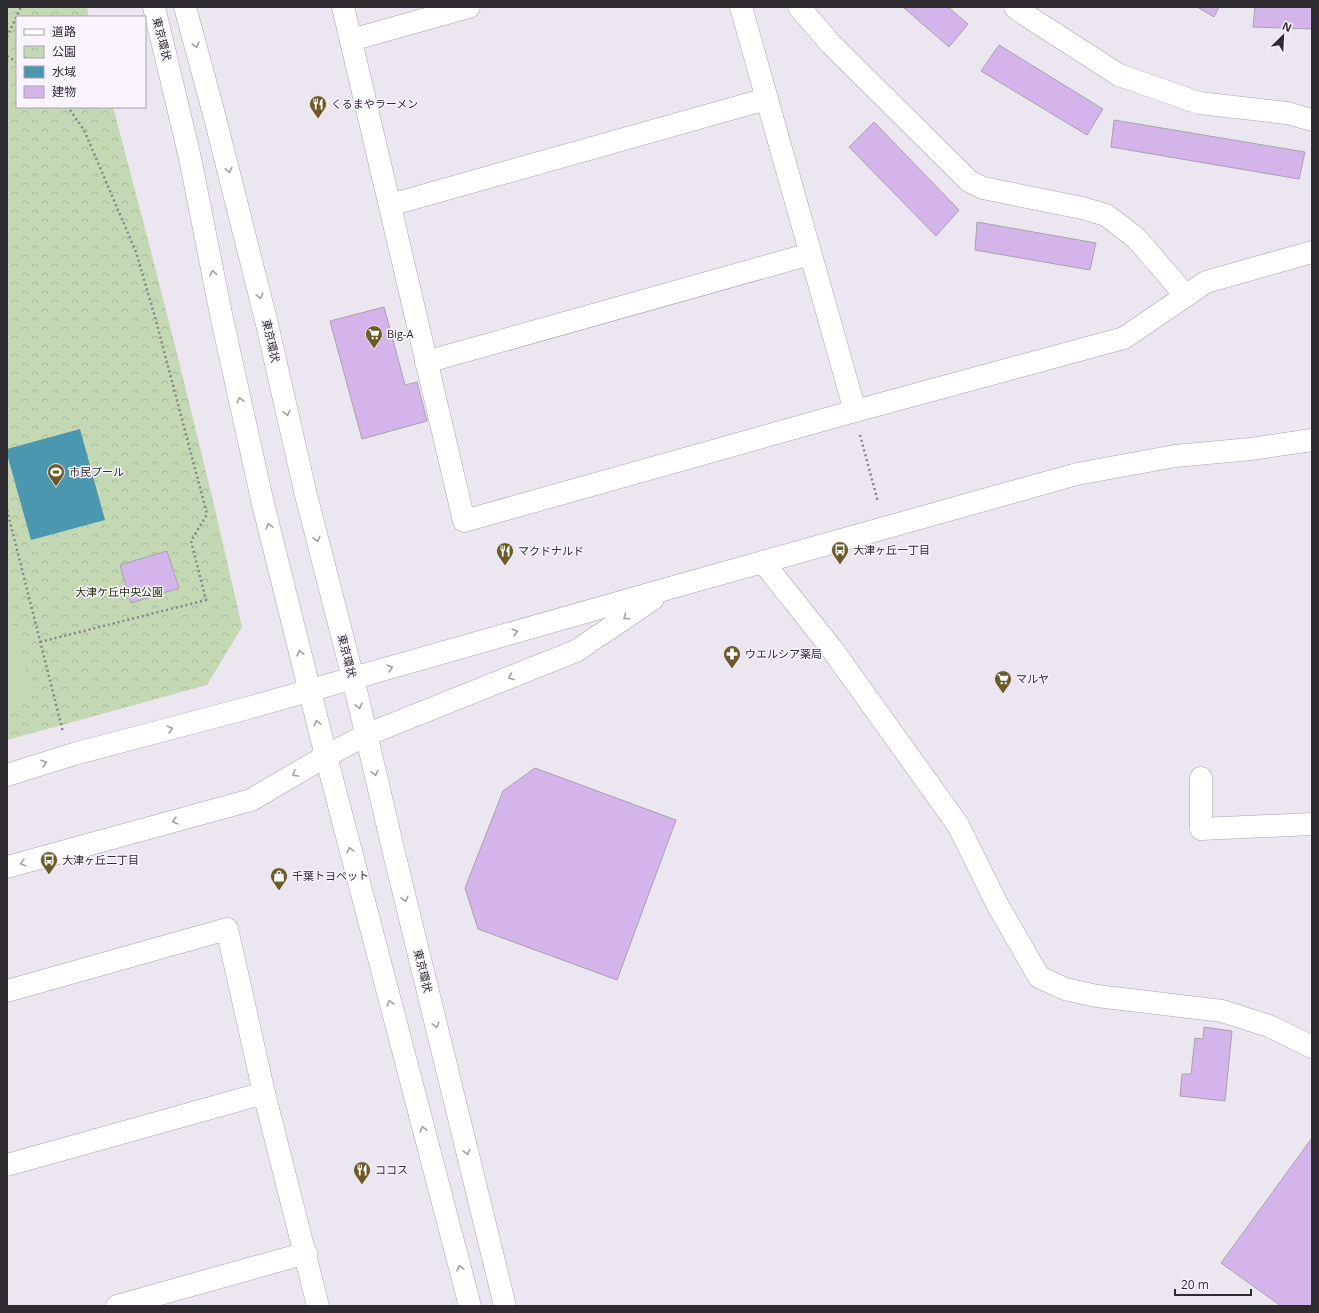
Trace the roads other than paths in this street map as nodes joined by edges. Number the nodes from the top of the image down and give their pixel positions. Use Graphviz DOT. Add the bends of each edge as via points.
graph roads {
  1 [pos="154,7"];
  2 [pos="185,7"];
  3 [pos="343,7"];
  4 [pos="469,7"];
  5 [pos="741,7"];
  6 [pos="799,7"];
  7 [pos="1015,7"];
  8 [pos="351,40"];
  9 [pos="766,99"];
  10 [pos="1312,120"];
  11 [pos="390,205"];
  12 [pos="1312,252"];
  13 [pos="810,254"];
  14 [pos="1186,296"];
  15 [pos="426,362"];
  16 [pos="855,411"];
  17 [pos="1311,440"];
  18 [pos="763,562"];
  19 [pos="670,588"];
  20 [pos="353,678"];
  21 [pos="309,690"];
  22 [pos="366,734"];
  23 [pos="326,756"];
  24 [pos="7,775"];
  25 [pos="1201,778"];
  26 [pos="1312,824"];
  27 [pos="7,867"];
  28 [pos="7,991"];
  29 [pos="1312,1047"];
  30 [pos="264,1093"];
  31 [pos="7,1165"];
  32 [pos="306,1253"];
  33 [pos="117,1306"];
  34 [pos="318,1306"];
  35 [pos="470,1306"];
  36 [pos="505,1306"];
  21 -- 1 [label="main road, 東京環状, one-way" via="223,327 190,158"];
  2 -- 20 [label="main road, 東京環状, one-way" via="266,320 305,491"];
  3 -- 8 [label="main road"];
  4 -- 8 [label="main road"];
  5 -- 9 [label="main road"];
  6 -- 14 [label="main road" via="830,43 969,181 983,188 1106,215 1136,238"];
  7 -- 10 [label="main road" via="1120,75 1199,102 1287,113"];
  8 -- 11 [label="main road"];
  9 -- 11 [label="main road"];
  9 -- 13 [label="main road"];
  11 -- 15 [label="main road"];
  12 -- 14 [label="main road" via="1206,282"];
  13 -- 15 [label="main road"];
  13 -- 16 [label="main road"];
  14 -- 16 [label="main road" via="1124,338"];
  15 -- 16 [label="main road" via="464,521"];
  17 -- 18 [label="main road" via="1175,456 1077,474"];
  18 -- 19 [label="main road"];
  18 -- 29 [label="main road" via="832,649 958,826 997,904 1039,977 1065,989 1097,996 1222,1011 1269,1026"];
  20 -- 19 [label="main road, one-way"];
  19 -- 22 [label="main road, one-way" via="576,651"];
  20 -- 21 [label="main road"];
  20 -- 22 [label="main road, 東京環状, one-way"];
  23 -- 21 [label="main road, 東京環状, one-way"];
  24 -- 21 [label="main road, one-way" via="74,754"];
  22 -- 23 [label="main road"];
  22 -- 36 [label="main road, 東京環状, one-way"];
  23 -- 27 [label="main road, one-way" via="251,800"];
  35 -- 23 [label="main road, 東京環状, one-way"];
  25 -- 26 [label="main road" via="1201,829"];
  28 -- 30 [label="main road" via="226,929"];
  30 -- 31 [label="main road"];
  30 -- 32 [label="main road"];
  32 -- 33 [label="main road"];
  32 -- 34 [label="main road"];
}
